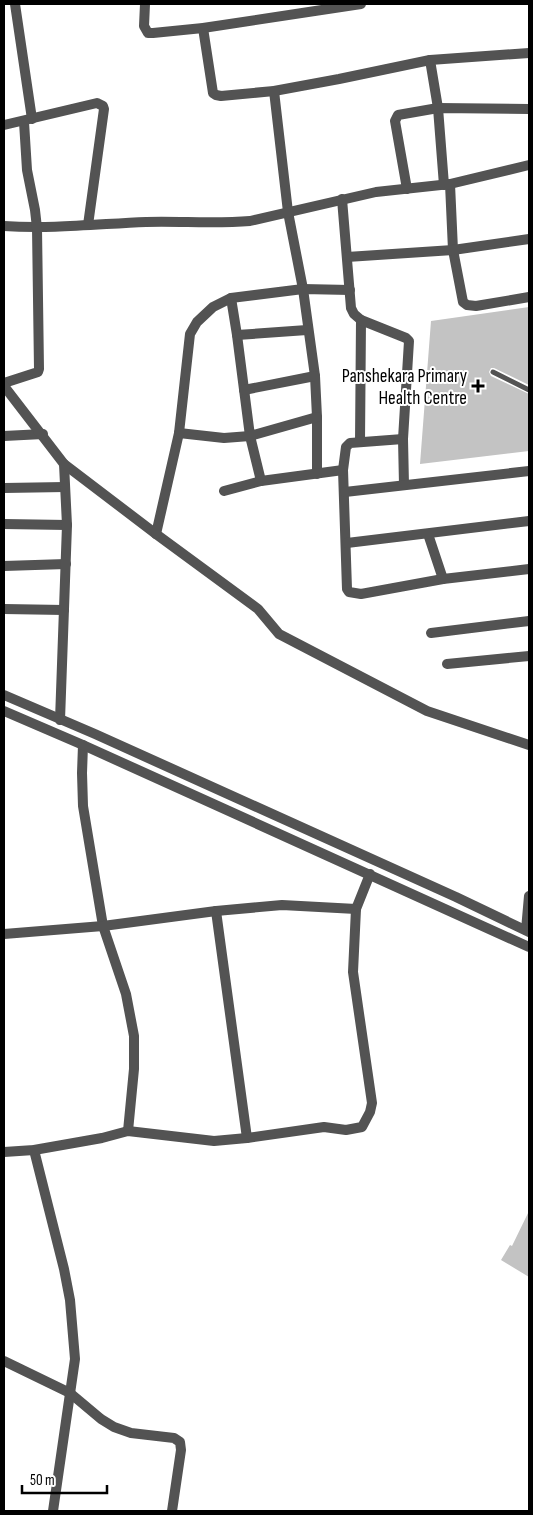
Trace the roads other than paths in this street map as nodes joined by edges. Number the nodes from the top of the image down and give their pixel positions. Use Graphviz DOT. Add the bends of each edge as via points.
graph roads {
  1 [pos="16,4"];
  2 [pos="145,4"];
  3 [pos="361,4"];
  4 [pos="203,28"];
  5 [pos="529,53"];
  6 [pos="430,60"];
  7 [pos="274,90"];
  8 [pos="438,108"];
  9 [pos="529,109"];
  10 [pos="28,120"];
  11 [pos="4,125"];
  12 [pos="529,165"];
  13 [pos="447,184"];
  14 [pos="407,188"];
  15 [pos="342,200"];
  16 [pos="288,212"];
  17 [pos="88,225"];
  18 [pos="4,226"];
  19 [pos="37,228"];
  20 [pos="529,239"];
  21 [pos="453,250"];
  22 [pos="347,257"];
  23 [pos="303,289"];
  24 [pos="350,290"];
  25 [pos="529,297"];
  26 [pos="231,298"];
  27 [pos="361,320"];
  28 [pos="307,330"];
  29 [pos="237,335"];
  30 [pos="493,372"];
  31 [pos="314,376"];
  32 [pos="4,385"];
  33 [pos="244,390"];
  34 [pos="529,390"];
  35 [pos="317,418"];
  36 [pos="42,434"];
  37 [pos="179,434"];
  38 [pos="4,436"];
  39 [pos="250,436"];
  40 [pos="403,439"];
  41 [pos="360,442"];
  42 [pos="64,464"];
  43 [pos="343,470"];
  44 [pos="529,471"];
  45 [pos="317,474"];
  46 [pos="261,481"];
  47 [pos="404,485"];
  48 [pos="65,487"];
  49 [pos="4,488"];
  50 [pos="224,491"];
  51 [pos="345,492"];
  52 [pos="529,521"];
  53 [pos="4,524"];
  54 [pos="67,525"];
  55 [pos="156,534"];
  56 [pos="428,534"];
  57 [pos="347,543"];
  58 [pos="66,564"];
  59 [pos="4,566"];
  60 [pos="529,570"];
  61 [pos="443,579"];
  62 [pos="4,610"];
  63 [pos="64,610"];
  64 [pos="529,621"];
  65 [pos="431,633"];
  66 [pos="529,656"];
  67 [pos="447,664"];
  68 [pos="4,695"];
  69 [pos="4,711"];
  70 [pos="60,720"];
  71 [pos="83,744"];
  72 [pos="529,745"];
  73 [pos="370,874"];
  74 [pos="529,896"];
  75 [pos="356,909"];
  76 [pos="216,911"];
  77 [pos="102,926"];
  78 [pos="528,931"];
  79 [pos="4,934"];
  80 [pos="529,947"];
  81 [pos="128,1131"];
  82 [pos="247,1138"];
  83 [pos="34,1150"];
  84 [pos="4,1152"];
  85 [pos="4,1361"];
  86 [pos="70,1393"];
  87 [pos="53,1511"];
  88 [pos="172,1511"];
  1 -- 10 [label="street"];
  2 -- 4 [label="street" via="144,26 148,33"];
  3 -- 4 [label="street"];
  4 -- 7 [label="street" via="213,93"];
  5 -- 6 [label="street"];
  6 -- 7 [label="street"];
  6 -- 8 [label="street"];
  7 -- 16 [label="street"];
  8 -- 9 [label="street"];
  8 -- 13 [label="street"];
  8 -- 14 [label="street" via="406,112 396,117"];
  10 -- 11 [label="street"];
  10 -- 17 [label="street" via="97,104 103,106"];
  10 -- 19 [label="street" via="27,170"];
  12 -- 13 [label="street"];
  13 -- 14 [label="street"];
  13 -- 21 [label="street"];
  14 -- 15 [label="street"];
  15 -- 16 [label="street"];
  15 -- 22 [label="street"];
  16 -- 17 [label="street" via="229,223"];
  16 -- 23 [label="street"];
  17 -- 19 [label="street"];
  18 -- 19 [label="street"];
  19 -- 32 [label="street" via="39,369"];
  20 -- 21 [label="street"];
  21 -- 22 [label="street"];
  21 -- 25 [label="street" via="463,302 467,305"];
  22 -- 24 [label="street"];
  23 -- 24 [label="street"];
  23 -- 26 [label="street"];
  23 -- 28 [label="street"];
  24 -- 27 [label="street" via="351,308"];
  26 -- 29 [label="street"];
  26 -- 37 [label="street" via="213,307 190,334"];
  27 -- 40 [label="street" via="409,341"];
  27 -- 41 [label="street"];
  28 -- 29 [label="street"];
  28 -- 31 [label="street"];
  29 -- 33 [label="street"];
  30 -- 34 [label="lane"];
  31 -- 33 [label="street"];
  31 -- 35 [label="street"];
  32 -- 36 [label="street"];
  33 -- 39 [label="street"];
  35 -- 39 [label="street"];
  35 -- 45 [label="street"];
  36 -- 38 [label="street"];
  36 -- 42 [label="street"];
  37 -- 39 [label="street" via="224,438"];
  37 -- 55 [label="street"];
  39 -- 46 [label="street"];
  40 -- 41 [label="street"];
  40 -- 47 [label="street"];
  41 -- 43 [label="street" via="347,445"];
  42 -- 48 [label="street"];
  42 -- 55 [label="street"];
  43 -- 45 [label="street"];
  43 -- 51 [label="street"];
  44 -- 47 [label="street"];
  45 -- 46 [label="street"];
  46 -- 50 [label="street"];
  47 -- 51 [label="street"];
  48 -- 49 [label="street"];
  48 -- 54 [label="street"];
  51 -- 57 [label="street"];
  52 -- 56 [label="street"];
  53 -- 54 [label="street"];
  54 -- 58 [label="street"];
  55 -- 72 [label="street" via="258,609 279,634 427,711"];
  56 -- 57 [label="street"];
  56 -- 61 [label="street"];
  57 -- 61 [label="street" via="347,589 353,594"];
  58 -- 59 [label="street"];
  58 -- 63 [label="street"];
  60 -- 61 [label="street"];
  62 -- 63 [label="street"];
  63 -- 70 [label="street"];
  64 -- 65 [label="street"];
  66 -- 67 [label="street"];
  68 -- 70 [label="street"];
  69 -- 71 [label="street"];
  70 -- 78 [label="street"];
  71 -- 73 [label="street"];
  71 -- 77 [label="street" via="83,806"];
  73 -- 75 [label="street"];
  73 -- 80 [label="street"];
  74 -- 78 [label="street"];
  75 -- 76 [label="street" via="282,905"];
  75 -- 82 [label="street" via="353,972 372,1103 367,1119 362,1127 354,1129 324,1127"];
  76 -- 77 [label="street"];
  76 -- 82 [label="street"];
  77 -- 79 [label="street"];
  77 -- 81 [label="street" via="126,994 134,1036"];
  81 -- 82 [label="street" via="195,1140"];
  81 -- 83 [label="street"];
  83 -- 84 [label="street"];
  83 -- 86 [label="street" via="70,1300 74,1359"];
  85 -- 86 [label="street"];
  86 -- 87 [label="street"];
  86 -- 88 [label="street" via="114,1427 131,1433 174,1438 180,1442"];
}
